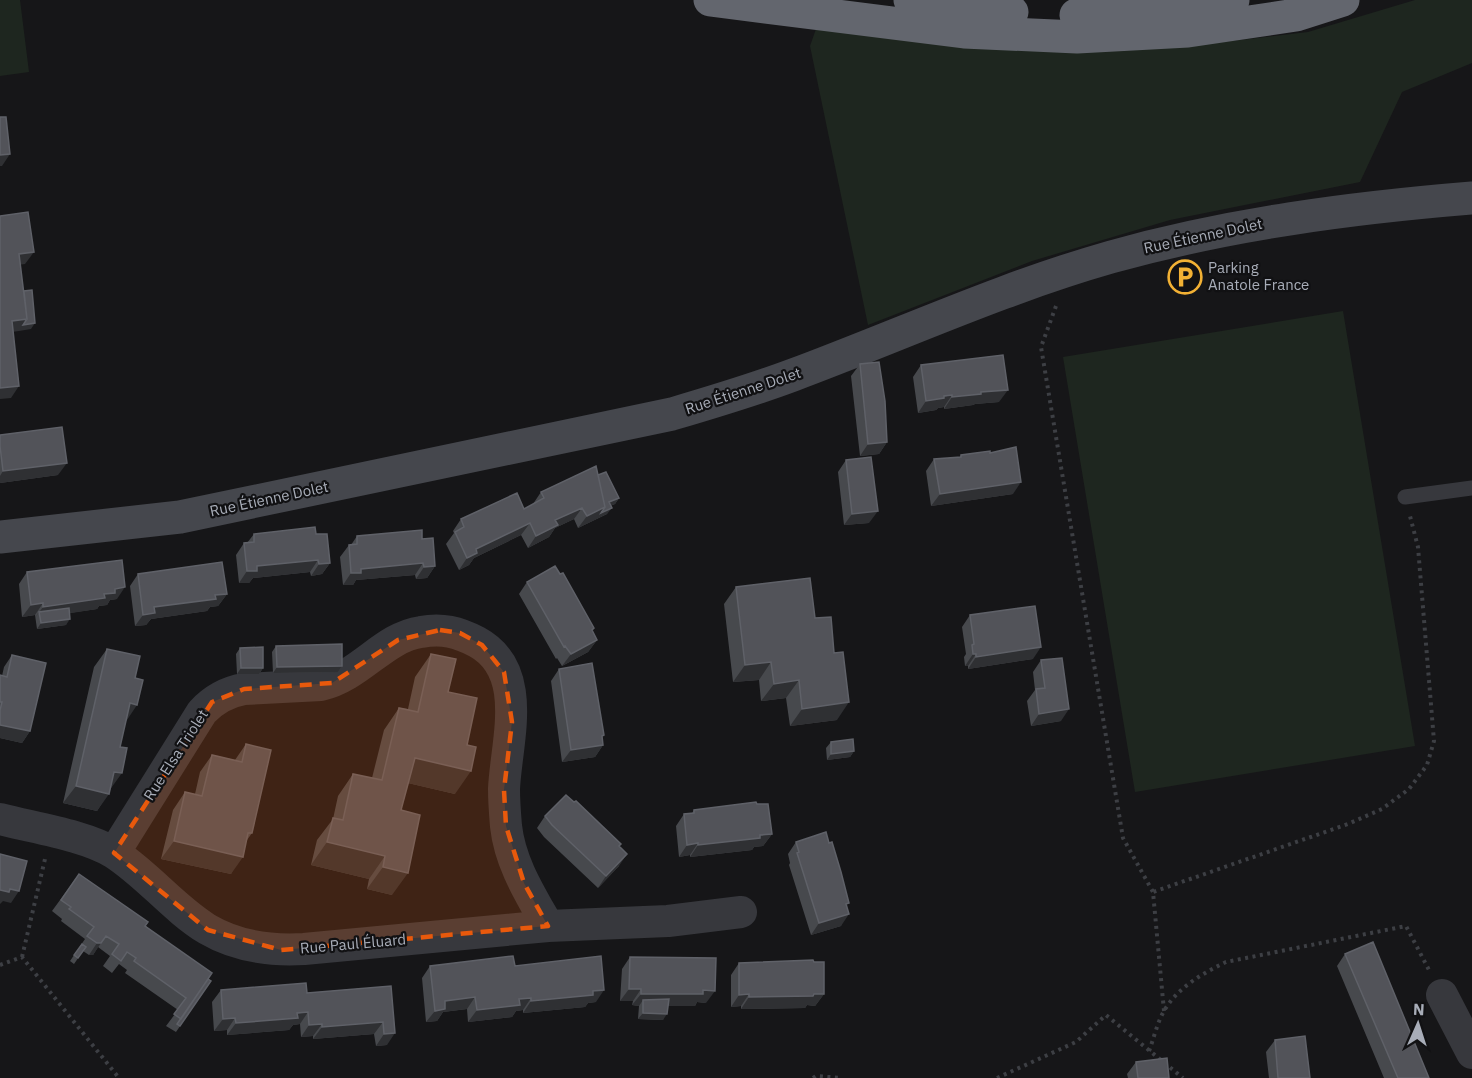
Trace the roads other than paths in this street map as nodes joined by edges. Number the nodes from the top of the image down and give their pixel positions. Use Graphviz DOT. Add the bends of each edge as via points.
graph roads {
  1 [pos="710,0"];
  2 [pos="910,0"];
  3 [pos="1233,0"];
  4 [pos="1343,0"];
  5 [pos="1472,198"];
  6 [pos="1472,488"];
  7 [pos="1405,497"];
  8 [pos="0,537"];
  9 [pos="0,819"];
  10 [pos="114,853"];
  11 [pos="741,912"];
  12 [pos="548,926"];
  13 [pos="1442,995"];
  14 [pos="1472,1053"];
  1 -- 4 [label="highway" via="964,32 1077,37 1188,32 1296,15"];
  2 -- 3 [label="highway" via="972,10 1075,15"];
  5 -- 8 [label="street, Rue Étienne Dolet" via="1376,206 1264,222 1109,258 1016,289 792,376 672,414 180,518"];
  6 -- 7 [label="lane"];
  9 -- 10 [label="street, Rue Paul Éluard" via="96,844"];
  10 -- 12 [label="street, Rue Paul Éluard" via="208,930 260,948 304,949"];
  10 -- 12 [label="street, Rue Elsa Triolet" via="212,702 244,689 332,683 417,632 460,633 493,653 510,691 512,722 504,790 508,842 524,883"];
  11 -- 12 [label="street, Rue Paul Éluard" via="668,921"];
  13 -- 14 [label="street"];
}
